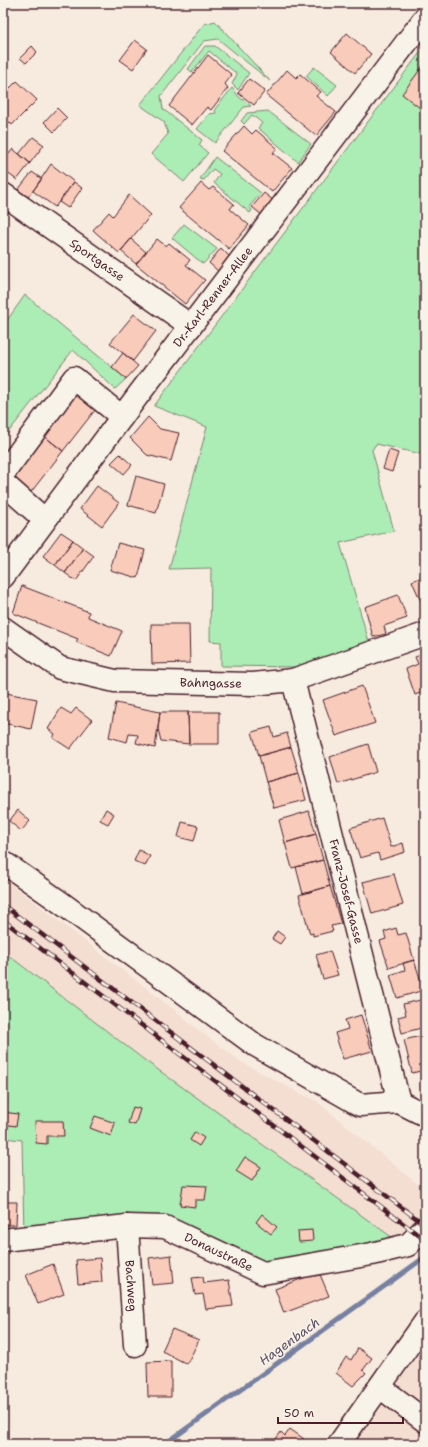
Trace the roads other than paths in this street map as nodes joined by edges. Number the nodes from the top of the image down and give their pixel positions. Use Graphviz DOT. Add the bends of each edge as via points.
graph roads {
  1 [pos="425,18"];
  2 [pos="3,194"];
  3 [pos="191,326"];
  4 [pos="122,417"];
  5 [pos="3,474"];
  6 [pos="3,483"];
  7 [pos="45,520"];
  8 [pos="3,577"];
  9 [pos="3,628"];
  10 [pos="425,634"];
  11 [pos="293,680"];
  12 [pos="3,862"];
  13 [pos="399,1102"];
  14 [pos="425,1115"];
  15 [pos="127,1226"];
  16 [pos="425,1228"];
  17 [pos="3,1240"];
  18 [pos="425,1322"];
  19 [pos="135,1345"];
  20 [pos="380,1387"];
  21 [pos="425,1421"];
  22 [pos="339,1444"];
  1 -- 3 [label="street, Dr.-Karl-Renner-Allee"];
  2 -- 3 [label="street, Sportgasse"];
  3 -- 4 [label="street, Dr.-Karl-Renner-Allee"];
  4 -- 5 [label="street" via="74,378"];
  4 -- 7 [label="street, Dr.-Karl-Renner-Allee"];
  6 -- 7 [label="street"];
  7 -- 8 [label="street, Dr.-Karl-Renner-Allee"];
  9 -- 11 [label="street, Bahngasse" via="60,668 115,681 253,684"];
  10 -- 11 [label="street, Bahngasse"];
  11 -- 13 [label="street, Franz-Josef-Gasse"];
  12 -- 13 [label="street" via="255,1045 360,1105"];
  13 -- 14 [label="street"];
  15 -- 16 [label="street, Donaustraße" via="165,1227 263,1273 372,1254 408,1245"];
  15 -- 17 [label="street, Donaustraße"];
  15 -- 19 [label="street, Bachweg"];
  18 -- 20 [label="street"];
  20 -- 21 [label="street"];
  20 -- 22 [label="street"];
}
